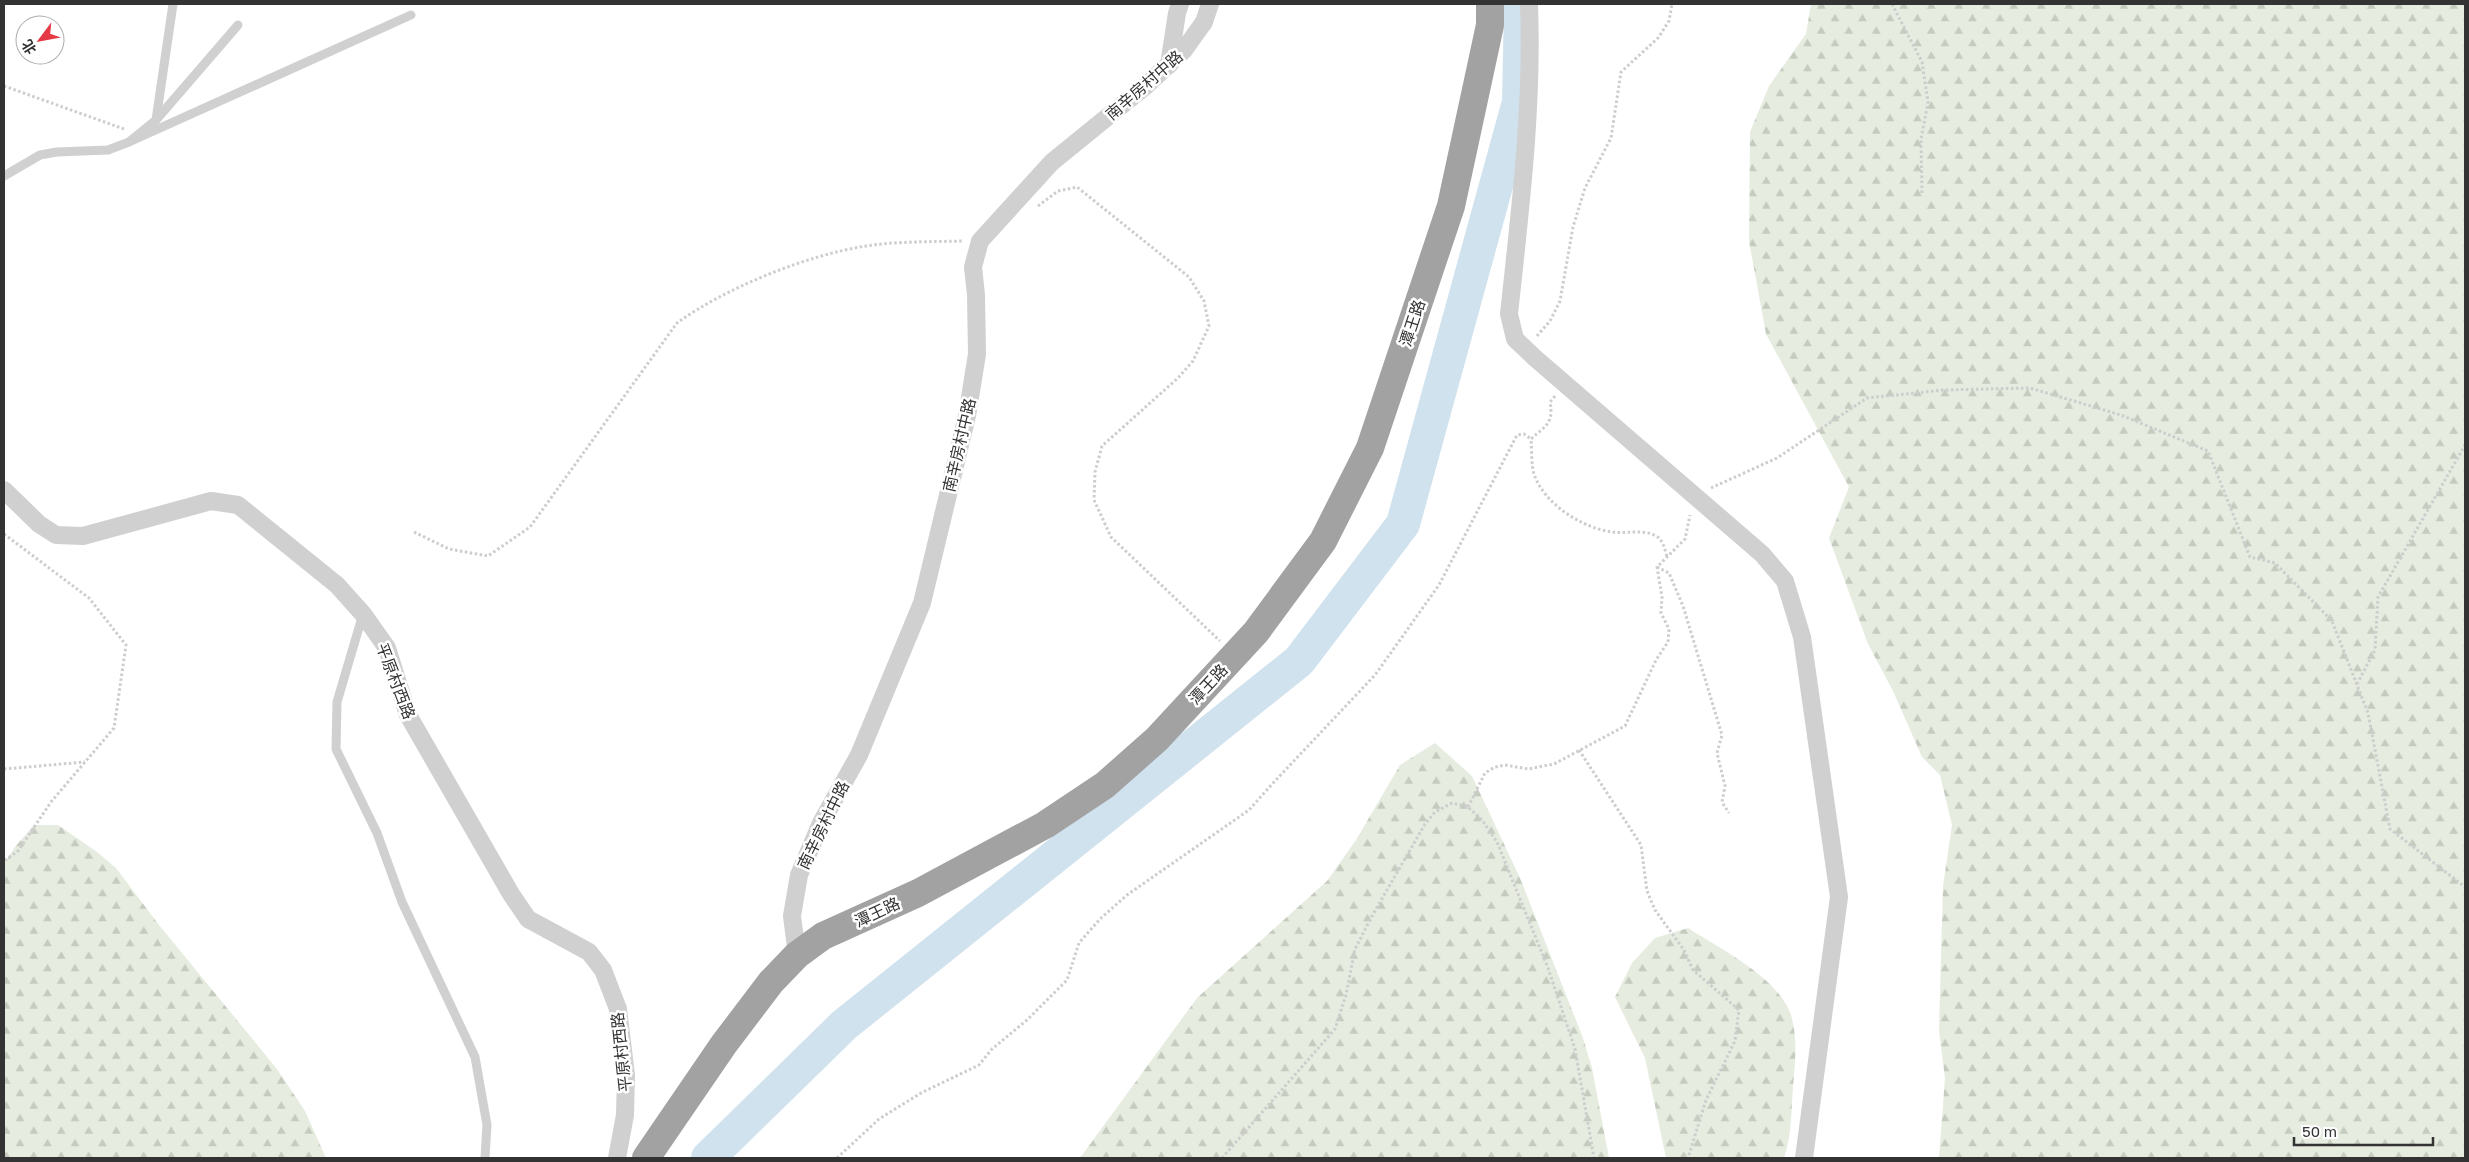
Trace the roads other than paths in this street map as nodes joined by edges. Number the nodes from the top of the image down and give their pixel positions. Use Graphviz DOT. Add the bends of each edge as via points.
graph roads {
  1 [pos="173,4"];
  2 [pos="1180,4"];
  3 [pos="1210,4"];
  4 [pos="1490,4"];
  5 [pos="1529,4"];
  6 [pos="411,14"];
  7 [pos="238,25"];
  8 [pos="1169,64"];
  9 [pos="156,120"];
  10 [pos="129,142"];
  11 [pos="4,176"];
  12 [pos="4,490"];
  13 [pos="363,614"];
  14 [pos="797,955"];
  15 [pos="485,1158"];
  16 [pos="617,1158"];
  17 [pos="646,1158"];
  18 [pos="1804,1158"];
  1 -- 9 [label="lane"];
  2 -- 8 [label="street"];
  3 -- 8 [label="street, 南辛房村中路" via="1204,22 1184,50"];
  4 -- 14 [label="highway, 潭王路" via="1490,25 1451,206 1370,448 1323,541 1256,632 1157,739 1105,785 1045,825 918,893 823,936"];
  5 -- 18 [label="street" via="1531,54 1525,158 1510,314 1515,338 1566,386 1762,554 1785,581 1802,637 1839,897"];
  6 -- 10 [label="lane"];
  7 -- 9 [label="lane"];
  8 -- 14 [label="street, 南辛房村中路" via="1052,162 980,241 973,267 978,354 967,416 922,603 859,755 821,823 799,875 792,916"];
  9 -- 10 [label="lane"];
  10 -- 11 [label="lane" via="108,150 40,155"];
  12 -- 13 [label="street, 平原村西路" via="39,524 56,535 83,536 211,501 238,505 337,585"];
  13 -- 15 [label="lane" via="336,702 336,749 377,833 402,902 474,1057 487,1124"];
  13 -- 16 [label="street, 平原村西路" via="387,648 408,715 511,894 528,919 589,952 603,970 618,1009 626,1075 625,1115"];
  14 -- 17 [label="highway, 潭王路" via="771,982 724,1044"];
}
